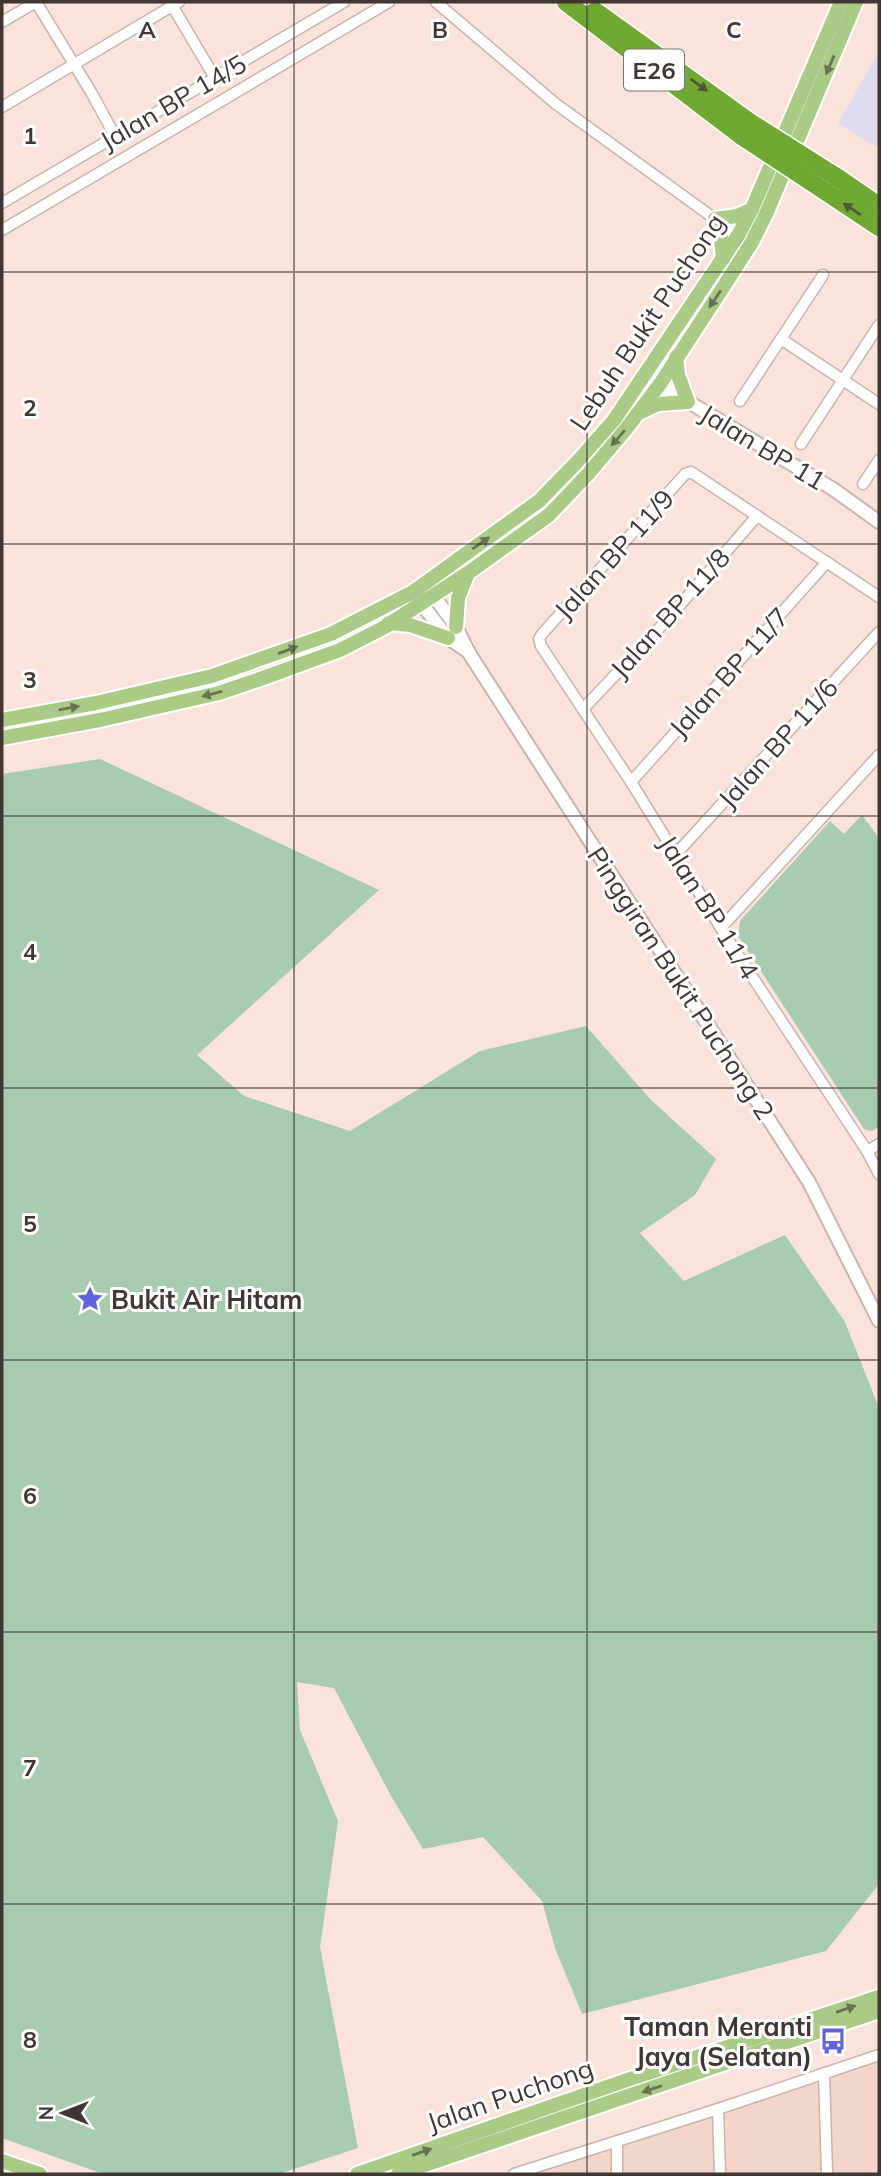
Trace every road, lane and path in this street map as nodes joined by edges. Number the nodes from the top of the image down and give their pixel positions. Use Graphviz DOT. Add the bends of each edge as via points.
graph roads {
  1 [pos="36,2"];
  2 [pos="344,2"];
  3 [pos="389,2"];
  4 [pos="436,2"];
  5 [pos="566,2"];
  6 [pos="585,2"];
  7 [pos="841,2"];
  8 [pos="856,2"];
  9 [pos="174,3"];
  10 [pos="2,22"];
  11 [pos="75,64"];
  12 [pos="215,78"];
  13 [pos="2,107"];
  14 [pos="747,130"];
  15 [pos="115,136"];
  16 [pos="830,183"];
  17 [pos="2,203"];
  18 [pos="879,206"];
  19 [pos="752,209"];
  20 [pos="715,219"];
  21 [pos="879,227"];
  22 [pos="2,230"];
  23 [pos="746,238"];
  24 [pos="723,259"];
  25 [pos="823,275"];
  26 [pos="879,325"];
  27 [pos="781,339"];
  28 [pos="676,357"];
  29 [pos="644,375"];
  30 [pos="843,380"];
  31 [pos="660,384"];
  32 [pos="740,401"];
  33 [pos="688,402"];
  34 [pos="879,404"];
  35 [pos="637,414"];
  36 [pos="801,444"];
  37 [pos="879,460"];
  38 [pos="863,484"];
  39 [pos="757,516"];
  40 [pos="879,522"];
  41 [pos="827,562"];
  42 [pos="468,573"];
  43 [pos="429,589"];
  44 [pos="879,597"];
  45 [pos="417,598"];
  46 [pos="388,623"];
  47 [pos="879,632"];
  48 [pos="452,633"];
  49 [pos="539,639"];
  50 [pos="583,709"];
  51 [pos="2,720"];
  52 [pos="2,738"];
  53 [pos="879,754"];
  54 [pos="631,782"];
  55 [pos="676,854"];
  56 [pos="722,928"];
  57 [pos="879,1144"];
  58 [pos="867,1151"];
  59 [pos="879,1174"];
  60 [pos="879,1321"];
  61 [pos="879,1997"];
  62 [pos="879,2011"];
  63 [pos="879,2055"];
  64 [pos="824,2073"];
  65 [pos="719,2109"];
  66 [pos="617,2142"];
  67 [pos="2,2161"];
  68 [pos="40,2174"];
  69 [pos="357,2174"];
  70 [pos="398,2174"];
  71 [pos="514,2174"];
  72 [pos="617,2174"];
  73 [pos="720,2174"];
  74 [pos="827,2174"];
  1 -- 10 [label="street"];
  1 -- 11 [label="street"];
  2 -- 12 [label="street, Jalan BP 14/5"];
  3 -- 22 [label="street"];
  4 -- 20 [label="street" via="556,104"];
  5 -- 14 [label="highway, E26"];
  6 -- 14 [label="highway, E26, one-way"];
  7 -- 19 [label="main road, Lebuh Bukit Puchong"];
  8 -- 23 [label="main road, Lebuh Bukit Puchong, one-way" via="766,214"];
  9 -- 11 [label="street"];
  9 -- 12 [label="street"];
  11 -- 13 [label="street"];
  11 -- 15 [label="street"];
  12 -- 15 [label="street, Jalan BP 14/5"];
  14 -- 16 [label="highway, E26, bridge"];
  15 -- 17 [label="street, Jalan BP 14/5"];
  16 -- 18 [label="highway, E26"];
  21 -- 16 [label="highway, E26, one-way"];
  19 -- 20 [label="main road"];
  19 -- 23 [label="main road, Lebuh Bukit Puchong"];
  20 -- 23 [label="street"];
  20 -- 24 [label="main road"];
  23 -- 24 [label="main road, Lebuh Bukit Puchong"];
  23 -- 28 [label="main road, Lebuh Bukit Puchong, one-way"];
  24 -- 29 [label="main road, Lebuh Bukit Puchong"];
  25 -- 27 [label="street"];
  26 -- 30 [label="street"];
  27 -- 30 [label="street"];
  27 -- 32 [label="street"];
  28 -- 31 [label="main road, Lebuh Bukit Puchong"];
  28 -- 33 [label="main road"];
  29 -- 31 [label="street, Jalan BP 11"];
  43 -- 29 [label="main road, Lebuh Bukit Puchong, one-way" via="539,501 614,420"];
  30 -- 34 [label="street"];
  30 -- 36 [label="street"];
  31 -- 33 [label="street, Jalan BP 11"];
  31 -- 35 [label="main road, Lebuh Bukit Puchong"];
  33 -- 35 [label="main road" via="658,404"];
  33 -- 40 [label="street, Jalan BP 11"];
  35 -- 42 [label="main road, Lebuh Bukit Puchong, one-way" via="549,515"];
  37 -- 38 [label="street"];
  39 -- 41 [label="street"];
  39 -- 49 [label="street, Jalan BP 11/9" via="691,472 685,474"];
  39 -- 50 [label="street, Jalan BP 11/8"];
  41 -- 44 [label="street"];
  41 -- 54 [label="street, Jalan BP 11/7"];
  42 -- 43 [label="main road, Lebuh Bukit Puchong"];
  42 -- 48 [label="main road"];
  43 -- 45 [label="main road, Lebuh Bukit Puchong"];
  43 -- 48 [label="street, Pinggiran Bukit Puchong 2"];
  45 -- 46 [label="main road, Lebuh Bukit Puchong"];
  45 -- 48 [label="street, Pinggiran Bukit Puchong 2"];
  51 -- 45 [label="main road, Lebuh Bukit Puchong, one-way" via="212,677 331,635"];
  46 -- 48 [label="main road"];
  46 -- 52 [label="main road, Lebuh Bukit Puchong, one-way" via="340,650 219,692"];
  47 -- 55 [label="street, Jalan BP 11/6"];
  48 -- 60 [label="street, Pinggiran Bukit Puchong 2" via="809,1182"];
  49 -- 50 [label="street, Jalan BP 11/4"];
  50 -- 54 [label="street, Jalan BP 11/4"];
  53 -- 56 [label="street"];
  54 -- 55 [label="street, Jalan BP 11/4"];
  55 -- 56 [label="street, Jalan BP 11/4"];
  56 -- 58 [label="street, Jalan BP 11/4"];
  57 -- 58 [label="street"];
  58 -- 59 [label="street, Jalan BP 11/4"];
  69 -- 61 [label="main road, Jalan Puchong, one-way"];
  62 -- 70 [label="main road, Jalan Puchong, one-way"];
  63 -- 64 [label="street"];
  64 -- 65 [label="street"];
  64 -- 74 [label="street"];
  65 -- 66 [label="street"];
  65 -- 73 [label="street"];
  66 -- 71 [label="street"];
  66 -- 72 [label="street"];
  67 -- 68 [label="main road"];
}
